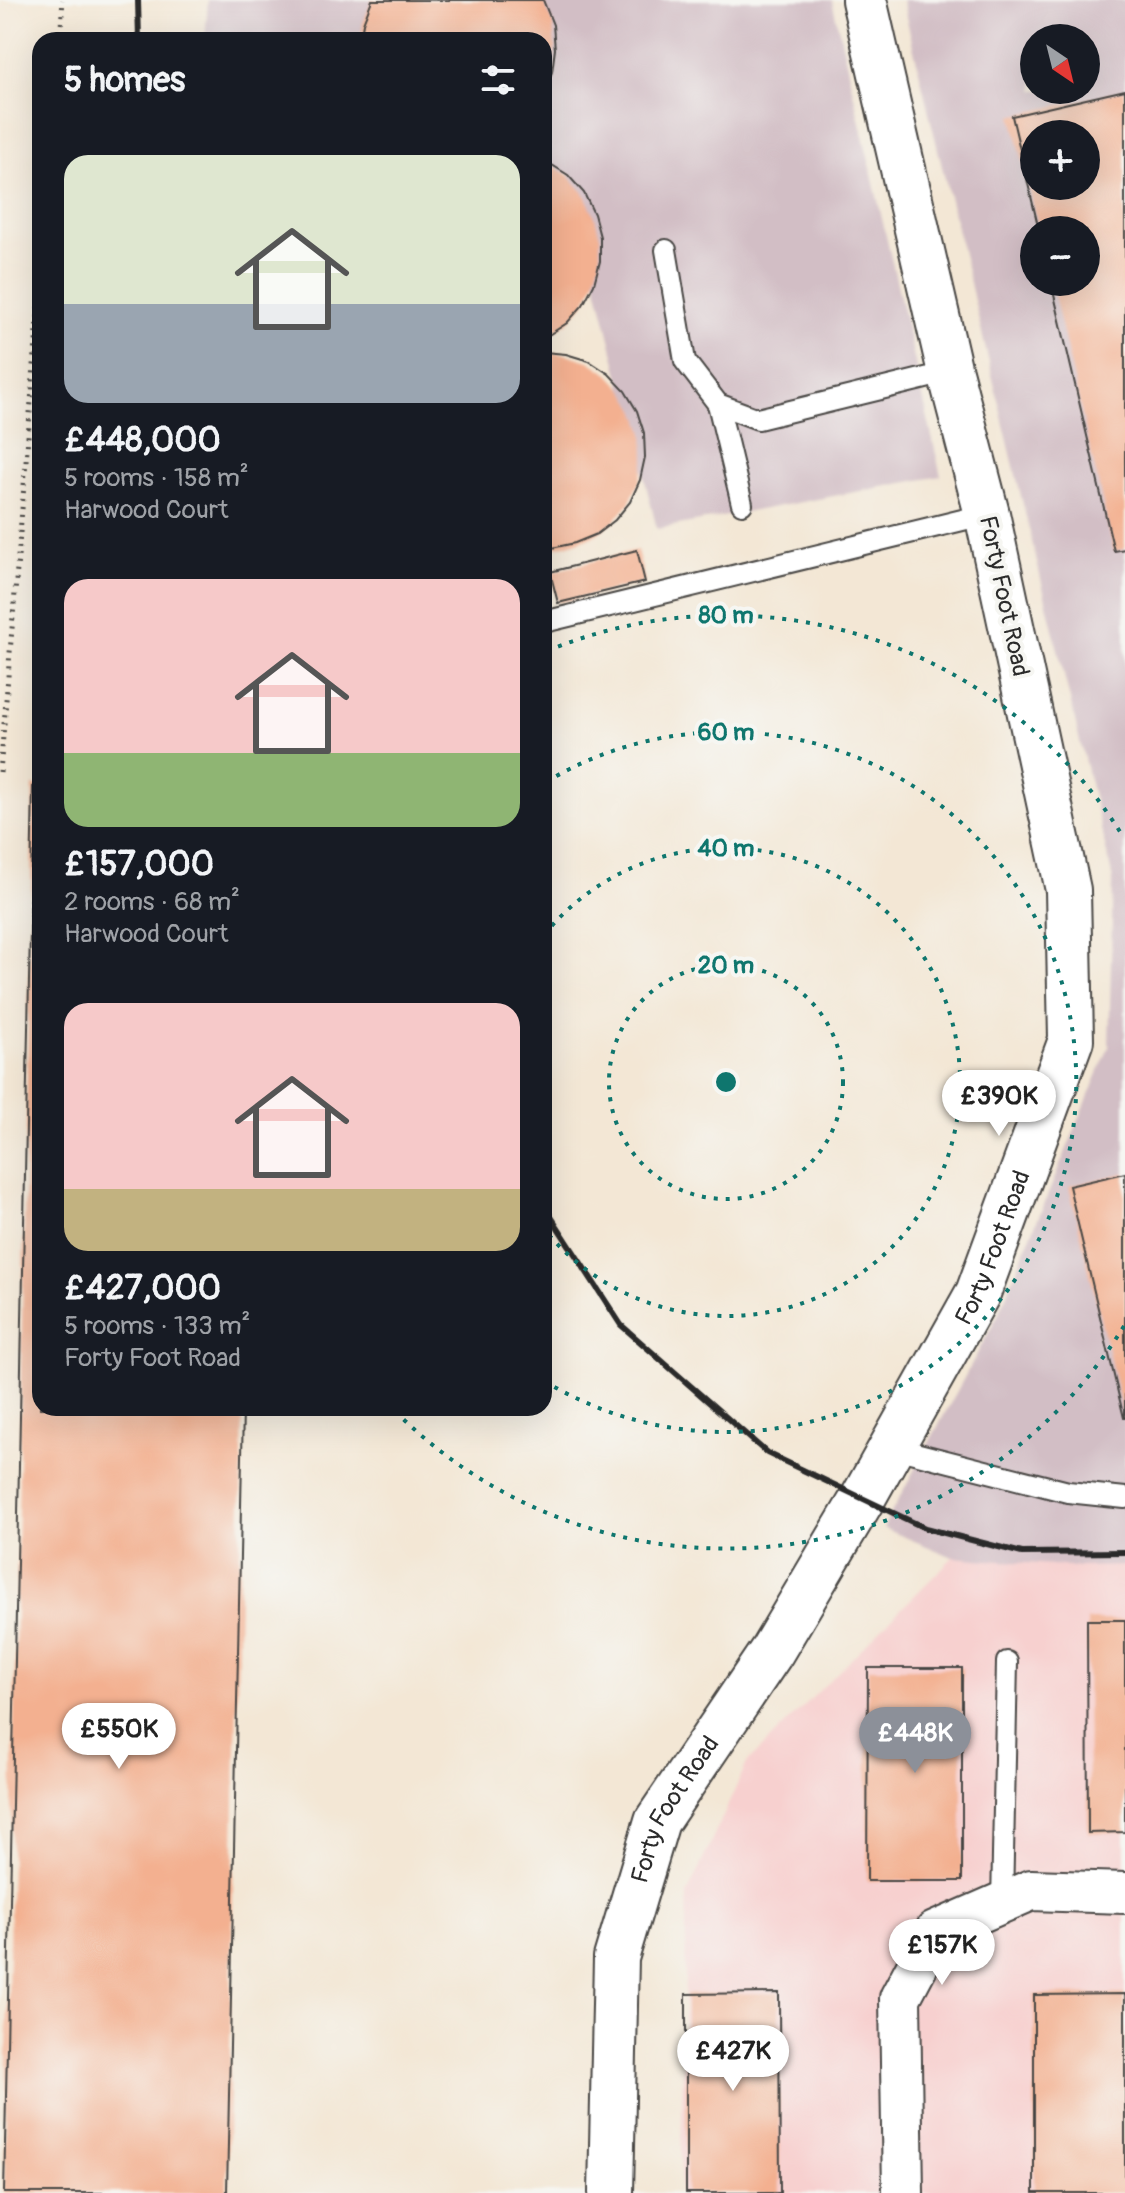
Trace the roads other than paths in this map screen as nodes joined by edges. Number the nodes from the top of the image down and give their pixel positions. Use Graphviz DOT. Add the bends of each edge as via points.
graph roads {
  1 [pos="864,0"];
  2 [pos="666,250"];
  3 [pos="950,372"];
  4 [pos="718,404"];
  5 [pos="742,504"];
  6 [pos="987,514"];
  7 [pos="552,620"];
  8 [pos="891,1447"];
  9 [pos="1125,1498"];
  10 [pos="1007,1662"];
  11 [pos="1125,1893"];
  12 [pos="1002,1903"];
  13 [pos="611,2193"];
  14 [pos="903,2193"];
  1 -- 3 [label="street, Forty Foot Road"];
  2 -- 4 [label="lane" via="685,361"];
  3 -- 4 [label="lane" via="758,419"];
  3 -- 6 [label="street, Forty Foot Road"];
  4 -- 5 [label="lane"];
  6 -- 7 [label="lane"];
  6 -- 8 [label="street, Forty Foot Road" via="1068,890 1071,1040 978,1293"];
  8 -- 9 [label="lane" via="1068,1492"];
  8 -- 13 [label="street, Forty Foot Road" via="772,1651 657,1821 616,1958"];
  10 -- 12 [label="lane"];
  11 -- 12 [label="street" via="1031,1890"];
  12 -- 14 [label="street" via="935,1932 900,1998"];
}
